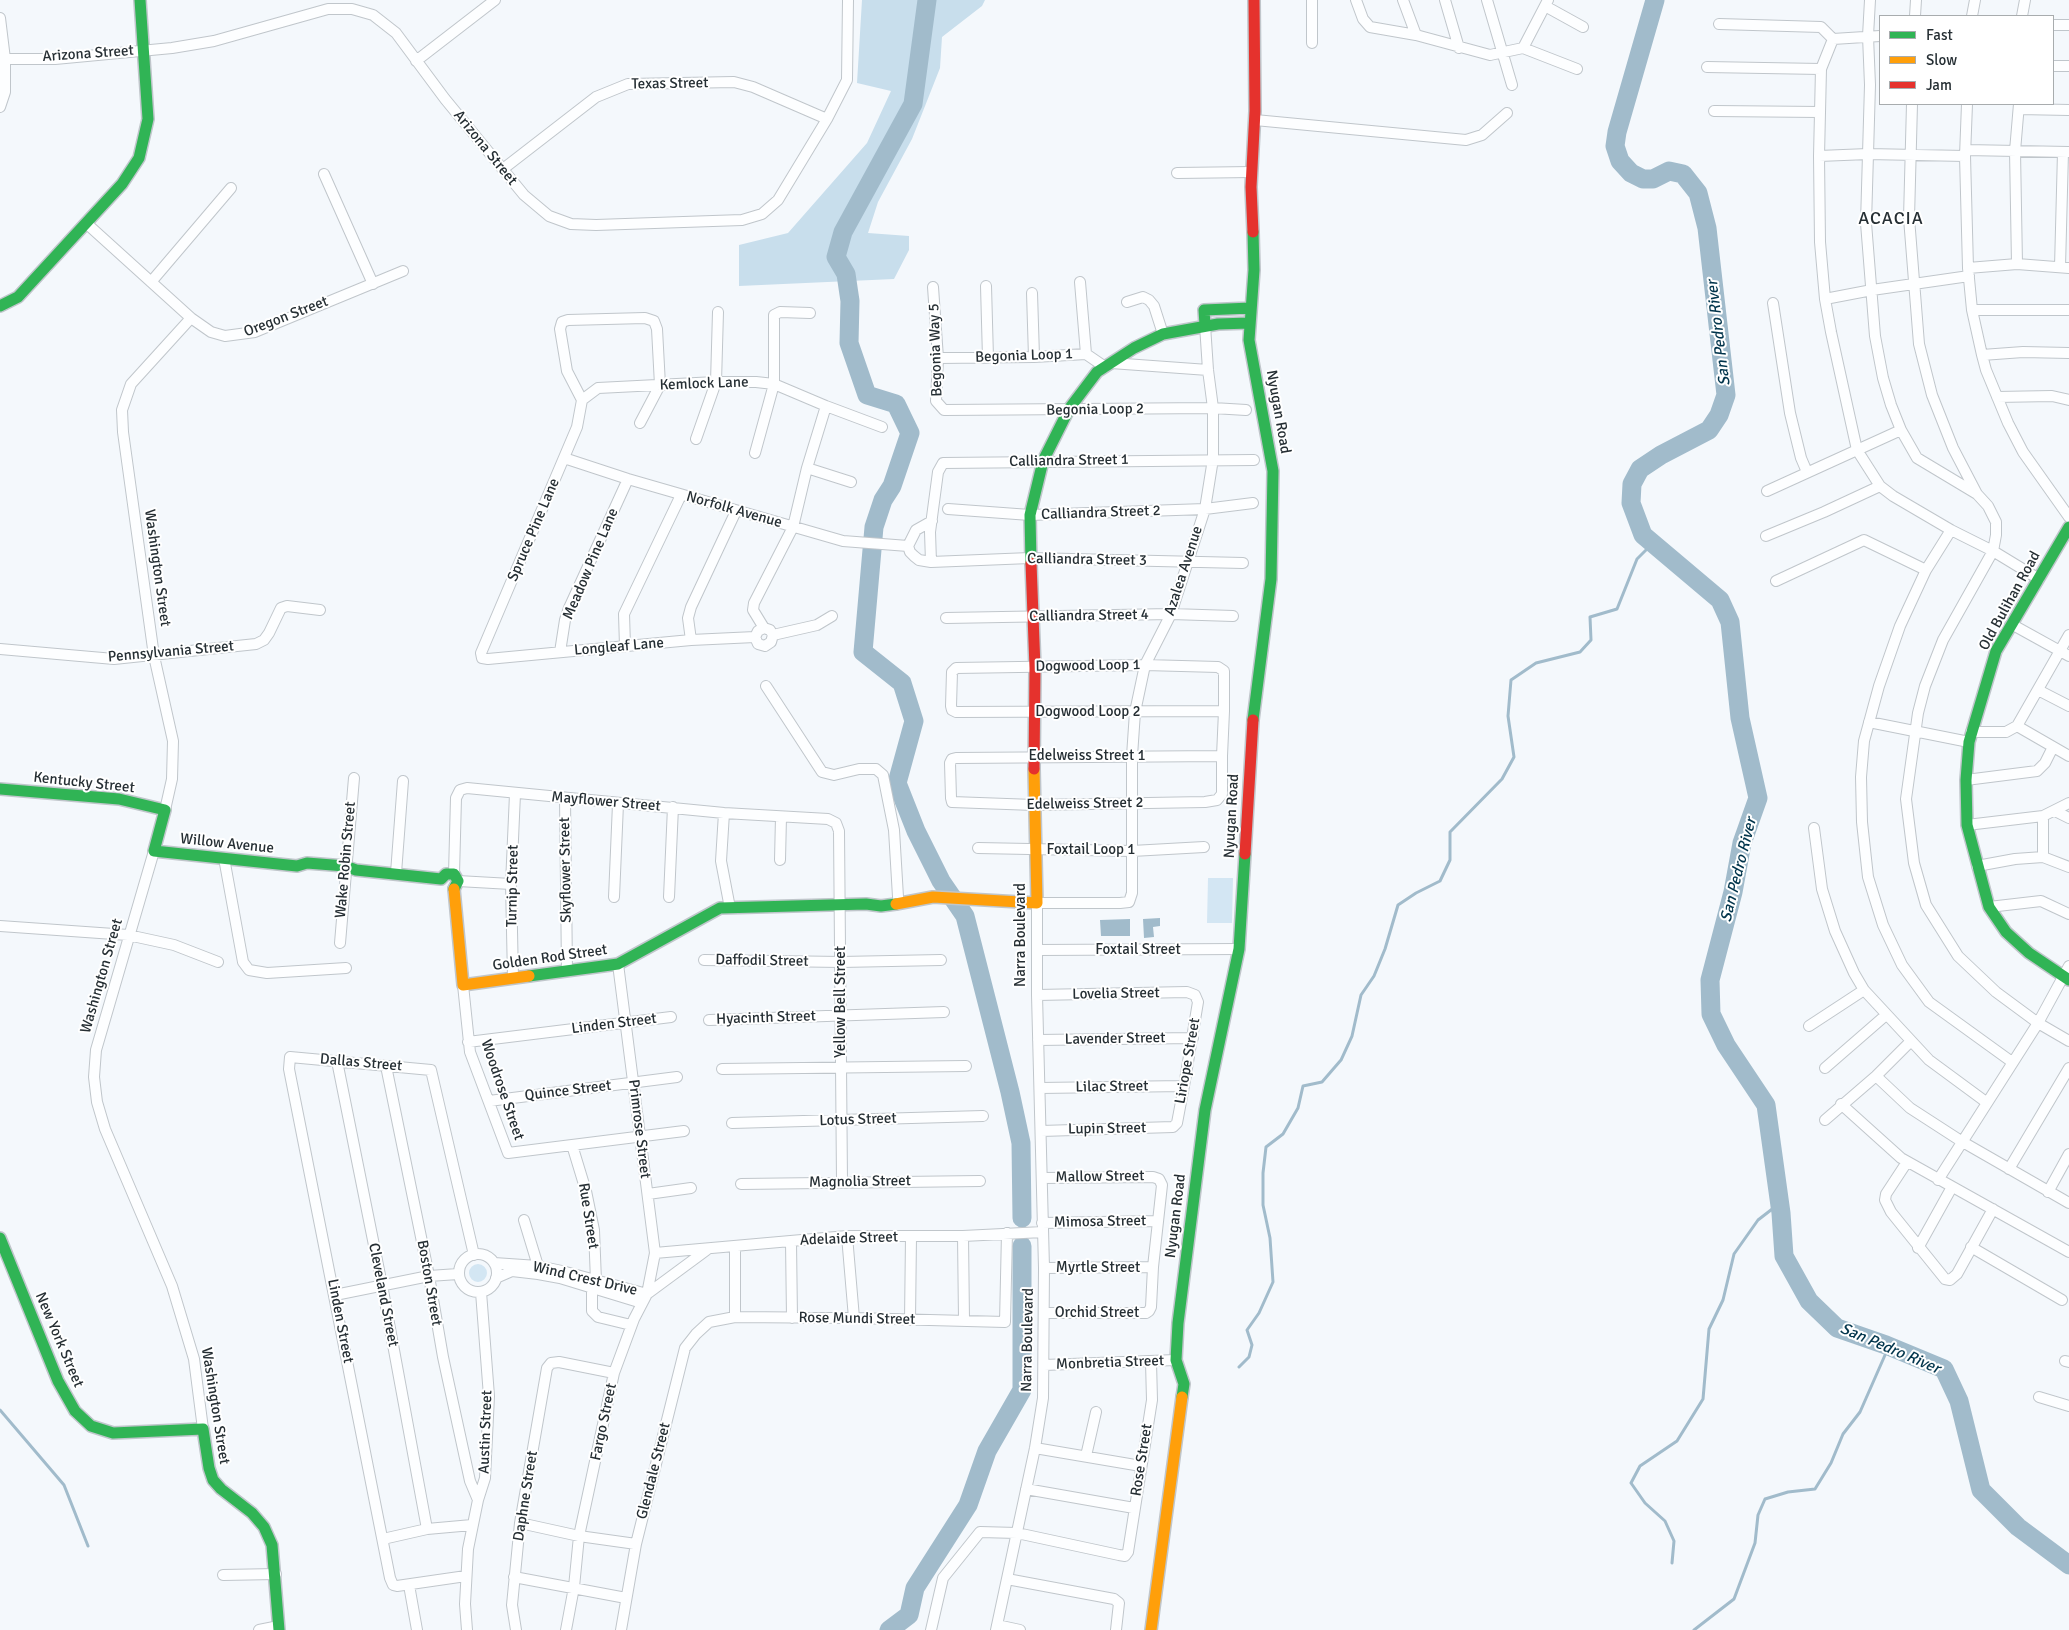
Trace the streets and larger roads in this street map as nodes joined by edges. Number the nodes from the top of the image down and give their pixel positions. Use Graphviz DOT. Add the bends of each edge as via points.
graph roads {
  1 [pos="140,0"];
  2 [pos="496,0"];
  3 [pos="848,0"];
  4 [pos="1254,0"];
  5 [pos="1312,0"];
  6 [pos="1356,0"];
  7 [pos="1403,0"];
  8 [pos="1445,0"];
  9 [pos="1487,0"];
  10 [pos="1870,0"];
  11 [pos="1916,0"];
  12 [pos="1975,0"];
  13 [pos="2025,0"];
  14 [pos="1547,3"];
  15 [pos="1915,15"];
  16 [pos="1972,15"];
  17 [pos="2022,15"];
  18 [pos="0,18"];
  19 [pos="1719,24"];
  20 [pos="2054,25"];
  21 [pos="2069,25"];
  22 [pos="1583,26"];
  23 [pos="1416,35"];
  24 [pos="1868,36"];
  25 [pos="1879,36"];
  26 [pos="1833,39"];
  27 [pos="1312,43"];
  28 [pos="1459,48"];
  29 [pos="1523,48"];
  30 [pos="144,50"];
  31 [pos="1503,53"];
  32 [pos="5,59"];
  33 [pos="416,61"];
  34 [pos="2054,66"];
  35 [pos="2069,66"];
  36 [pos="1707,67"];
  37 [pos="1577,69"];
  38 [pos="1821,69"];
  39 [pos="1512,86"];
  40 [pos="1912,105"];
  41 [pos="1967,105"];
  42 [pos="2019,106"];
  43 [pos="0,108"];
  44 [pos="2069,110"];
  45 [pos="1714,111"];
  46 [pos="1820,112"];
  47 [pos="1508,113"];
  48 [pos="827,119"];
  49 [pos="1255,120"];
  50 [pos="2015,151"];
  51 [pos="2066,152"];
  52 [pos="1965,153"];
  53 [pos="1868,154"];
  54 [pos="1910,155"];
  55 [pos="1819,156"];
  56 [pos="503,169"];
  57 [pos="1252,172"];
  58 [pos="1177,173"];
  59 [pos="324,174"];
  60 [pos="231,188"];
  61 [pos="86,223"];
  62 [pos="2017,264"];
  63 [pos="2065,267"];
  64 [pos="403,271"];
  65 [pos="1968,272"];
  66 [pos="151,282"];
  67 [pos="1080,282"];
  68 [pos="1913,283"];
  69 [pos="373,284"];
  70 [pos="986,286"];
  71 [pos="933,287"];
  72 [pos="1872,290"];
  73 [pos="1032,293"];
  74 [pos="1826,299"];
  75 [pos="1126,302"];
  76 [pos="1772,303"];
  77 [pos="0,306"];
  78 [pos="1250,308"];
  79 [pos="1972,310"];
  80 [pos="2069,310"];
  81 [pos="718,312"];
  82 [pos="810,313"];
  83 [pos="190,318"];
  84 [pos="1249,323"];
  85 [pos="1205,325"];
  86 [pos="1163,334"];
  87 [pos="2069,353"];
  88 [pos="1086,354"];
  89 [pos="1982,355"];
  90 [pos="1034,357"];
  91 [pos="938,358"];
  92 [pos="988,358"];
  93 [pos="1108,365"];
  94 [pos="1208,370"];
  95 [pos="716,382"];
  96 [pos="774,384"];
  97 [pos="660,385"];
  98 [pos="1997,397"];
  99 [pos="582,400"];
  100 [pos="2069,400"];
  101 [pos="826,406"];
  102 [pos="1213,408"];
  103 [pos="944,410"];
  104 [pos="1069,410"];
  105 [pos="1246,410"];
  106 [pos="640,423"];
  107 [pos="882,427"];
  108 [pos="1901,430"];
  109 [pos="696,439"];
  110 [pos="1857,450"];
  111 [pos="755,453"];
  112 [pos="564,458"];
  113 [pos="1213,459"];
  114 [pos="1254,460"];
  115 [pos="1043,461"];
  116 [pos="807,468"];
  117 [pos="1808,472"];
  118 [pos="628,479"];
  119 [pos="851,482"];
  120 [pos="1880,486"];
  121 [pos="1767,491"];
  122 [pos="680,494"];
  123 [pos="1977,494"];
  124 [pos="1253,503"];
  125 [pos="948,509"];
  126 [pos="1205,509"];
  127 [pos="736,511"];
  128 [pos="1030,515"];
  129 [pos="2069,516"];
  130 [pos="932,521"];
  131 [pos="794,527"];
  132 [pos="2069,527"];
  133 [pos="1951,530"];
  134 [pos="1766,536"];
  135 [pos="905,546"];
  136 [pos="1993,551"];
  137 [pos="1030,558"];
  138 [pos="930,562"];
  139 [pos="1186,562"];
  140 [pos="1243,563"];
  141 [pos="1926,570"];
  142 [pos="2039,579"];
  143 [pos="1776,581"];
  144 [pos="320,610"];
  145 [pos="1171,614"];
  146 [pos="832,616"];
  147 [pos="1233,616"];
  148 [pos="1032,617"];
  149 [pos="946,618"];
  150 [pos="2013,625"];
  151 [pos="764,628"];
  152 [pos="773,635"];
  153 [pos="2069,635"];
  154 [pos="755,637"];
  155 [pos="692,640"];
  156 [pos="625,646"];
  157 [pos="0,649"];
  158 [pos="560,652"];
  159 [pos="2059,652"];
  160 [pos="154,656"];
  161 [pos="2069,656"];
  162 [pos="482,658"];
  163 [pos="1145,665"];
  164 [pos="1035,668"];
  165 [pos="766,686"];
  166 [pos="2038,690"];
  167 [pos="2069,706"];
  168 [pos="952,710"];
  169 [pos="1224,711"];
  170 [pos="1135,712"];
  171 [pos="1036,713"];
  172 [pos="1869,722"];
  173 [pos="2017,726"];
  174 [pos="1914,732"];
  175 [pos="1970,737"];
  176 [pos="2053,747"];
  177 [pos="1036,756"];
  178 [pos="1132,756"];
  179 [pos="1222,756"];
  180 [pos="2069,756"];
  181 [pos="354,778"];
  182 [pos="403,780"];
  183 [pos="1966,780"];
  184 [pos="0,789"];
  185 [pos="515,794"];
  186 [pos="565,799"];
  187 [pos="952,802"];
  188 [pos="1132,803"];
  189 [pos="2069,803"];
  190 [pos="618,804"];
  191 [pos="1034,805"];
  192 [pos="673,807"];
  193 [pos="164,810"];
  194 [pos="2055,810"];
  195 [pos="724,813"];
  196 [pos="2043,816"];
  197 [pos="781,817"];
  198 [pos="2069,818"];
  199 [pos="836,823"];
  200 [pos="1968,825"];
  201 [pos="1814,828"];
  202 [pos="1204,847"];
  203 [pos="978,848"];
  204 [pos="1035,850"];
  205 [pos="154,851"];
  206 [pos="1132,851"];
  207 [pos="2043,857"];
  208 [pos="224,858"];
  209 [pos="780,860"];
  210 [pos="1977,866"];
  211 [pos="2069,867"];
  212 [pos="349,870"];
  213 [pos="396,873"];
  214 [pos="455,881"];
  215 [pos="511,884"];
  216 [pos="614,897"];
  217 [pos="669,897"];
  218 [pos="898,897"];
  219 [pos="929,898"];
  220 [pos="1129,902"];
  221 [pos="1037,903"];
  222 [pos="866,904"];
  223 [pos="840,905"];
  224 [pos="1989,907"];
  225 [pos="730,908"];
  226 [pos="2069,914"];
  227 [pos="0,926"];
  228 [pos="128,935"];
  229 [pos="340,942"];
  230 [pos="1239,949"];
  231 [pos="1036,950"];
  232 [pos="704,960"];
  233 [pos="940,960"];
  234 [pos="218,962"];
  235 [pos="841,962"];
  236 [pos="618,964"];
  237 [pos="2069,966"];
  238 [pos="346,968"];
  239 [pos="567,971"];
  240 [pos="513,978"];
  241 [pos="2066,979"];
  242 [pos="463,985"];
  243 [pos="1864,990"];
  244 [pos="1037,995"];
  245 [pos="1195,995"];
  246 [pos="944,1012"];
  247 [pos="841,1016"];
  248 [pos="1886,1016"];
  249 [pos="671,1017"];
  250 [pos="709,1020"];
  251 [pos="626,1023"];
  252 [pos="2038,1023"];
  253 [pos="1809,1026"];
  254 [pos="1193,1038"];
  255 [pos="1038,1040"];
  256 [pos="2069,1041"];
  257 [pos="468,1042"];
  258 [pos="1910,1042"];
  259 [pos="290,1057"];
  260 [pos="337,1061"];
  261 [pos="2012,1062"];
  262 [pos="386,1066"];
  263 [pos="966,1066"];
  264 [pos="841,1068"];
  265 [pos="1824,1068"];
  266 [pos="2069,1068"];
  267 [pos="722,1069"];
  268 [pos="1876,1076"];
  269 [pos="677,1077"];
  270 [pos="634,1082"];
  271 [pos="1184,1086"];
  272 [pos="1040,1088"];
  273 [pos="489,1101"];
  274 [pos="1986,1102"];
  275 [pos="1841,1104"];
  276 [pos="983,1116"];
  277 [pos="1824,1120"];
  278 [pos="842,1121"];
  279 [pos="732,1124"];
  280 [pos="1173,1127"];
  281 [pos="684,1131"];
  282 [pos="1040,1131"];
  283 [pos="640,1137"];
  284 [pos="1961,1141"];
  285 [pos="572,1145"];
  286 [pos="2069,1154"];
  287 [pos="1907,1162"];
  288 [pos="2009,1169"];
  289 [pos="1042,1178"];
  290 [pos="1938,1180"];
  291 [pos="980,1181"];
  292 [pos="842,1182"];
  293 [pos="741,1184"];
  294 [pos="1952,1187"];
  295 [pos="691,1188"];
  296 [pos="2048,1192"];
  297 [pos="648,1194"];
  298 [pos="2069,1203"];
  299 [pos="1993,1209"];
  300 [pos="524,1220"];
  301 [pos="1158,1221"];
  302 [pos="1042,1228"];
  303 [pos="1007,1233"];
  304 [pos="847,1236"];
  305 [pos="963,1236"];
  306 [pos="911,1237"];
  307 [pos="0,1238"];
  308 [pos="791,1242"];
  309 [pos="735,1246"];
  310 [pos="1971,1246"];
  311 [pos="1918,1248"];
  312 [pos="708,1249"];
  313 [pos="2069,1252"];
  314 [pos="655,1253"];
  315 [pos="474,1255"];
  316 [pos="494,1263"];
  317 [pos="538,1266"];
  318 [pos="1153,1267"];
  319 [pos="1044,1268"];
  320 [pos="458,1274"];
  321 [pos="429,1276"];
  322 [pos="496,1278"];
  323 [pos="382,1285"];
  324 [pos="595,1285"];
  325 [pos="481,1292"];
  326 [pos="335,1295"];
  327 [pos="644,1298"];
  328 [pos="2062,1300"];
  329 [pos="1044,1313"];
  330 [pos="735,1317"];
  331 [pos="792,1318"];
  332 [pos="854,1318"];
  333 [pos="910,1320"];
  334 [pos="964,1320"];
  335 [pos="709,1322"];
  336 [pos="631,1326"];
  337 [pos="1176,1360"];
  338 [pos="1151,1362"];
  339 [pos="1044,1365"];
  340 [pos="614,1373"];
  341 [pos="2039,1397"];
  342 [pos="2069,1406"];
  343 [pos="1096,1412"];
  344 [pos="203,1429"];
  345 [pos="1035,1448"];
  346 [pos="1086,1456"];
  347 [pos="1141,1466"];
  348 [pos="1026,1489"];
  349 [pos="478,1500"];
  350 [pos="1134,1508"];
  351 [pos="520,1523"];
  352 [pos="472,1525"];
  353 [pos="427,1529"];
  354 [pos="1017,1533"];
  355 [pos="580,1536"];
  356 [pos="383,1539"];
  357 [pos="636,1544"];
  358 [pos="276,1574"];
  359 [pos="223,1575"];
  360 [pos="466,1576"];
  361 [pos="514,1577"];
  362 [pos="1007,1579"];
  363 [pos="409,1585"];
  364 [pos="574,1587"];
  365 [pos="626,1598"];
  366 [pos="279,1628"];
  367 [pos="997,1628"];
  368 [pos="259,1630"];
  369 [pos="417,1630"];
  370 [pos="467,1630"];
  371 [pos="516,1630"];
  372 [pos="566,1630"];
  373 [pos="620,1630"];
  374 [pos="931,1630"];
  375 [pos="1020,1630"];
  376 [pos="1116,1630"];
  377 [pos="1151,1630"];
  1 -- 30 [label="street"];
  2 -- 33 [label="street"];
  3 -- 48 [label="street, Arizona Street" via="847,80"];
  4 -- 49 [label="street, Nyugan Road"];
  5 -- 27 [label="street"];
  6 -- 23 [label="street" via="1363,19 1370,27"];
  7 -- 23 [label="street"];
  8 -- 28 [label="street"];
  9 -- 31 [label="street"];
  10 -- 24 [label="street"];
  11 -- 15 [label="street"];
  12 -- 16 [label="street"];
  13 -- 17 [label="street"];
  14 -- 22 [label="street"];
  14 -- 29 [label="street"];
  18 -- 32 [label="street"];
  19 -- 26 [label="street" via="1821,27"];
  20 -- 21 [label="street"];
  23 -- 28 [label="street"];
  24 -- 25 [label="street"];
  24 -- 26 [label="street"];
  24 -- 53 [label="street"];
  26 -- 38 [label="street"];
  28 -- 31 [label="street" via="1490,55"];
  29 -- 31 [label="street"];
  29 -- 37 [label="street"];
  30 -- 32 [label="street, Arizona Street"];
  30 -- 33 [label="street, Arizona Street" via="214,41 328,9 372,15 396,33"];
  30 -- 61 [label="street" via="148,119 139,158 122,184"];
  31 -- 39 [label="street"];
  32 -- 43 [label="street" via="5,92"];
  33 -- 56 [label="street, Arizona Street"];
  34 -- 35 [label="street"];
  36 -- 38 [label="street"];
  38 -- 46 [label="street"];
  40 -- 54 [label="street"];
  41 -- 52 [label="street"];
  42 -- 44 [label="street"];
  42 -- 50 [label="street"];
  45 -- 46 [label="street"];
  46 -- 55 [label="street"];
  47 -- 49 [label="street" via="1482,135 1466,140"];
  48 -- 56 [label="street, Texas Street" via="734,82 628,84 596,97"];
  48 -- 56 [label="street, Arizona Street" via="778,200 762,214 742,220 571,224 549,216 524,195"];
  49 -- 57 [label="street, Nyugan Road"];
  50 -- 51 [label="street"];
  50 -- 52 [label="street"];
  50 -- 62 [label="street"];
  51 -- 63 [label="street"];
  52 -- 54 [label="street"];
  52 -- 65 [label="street"];
  53 -- 54 [label="street"];
  53 -- 55 [label="street"];
  53 -- 72 [label="street" via="1866,223"];
  54 -- 68 [label="street"];
  55 -- 74 [label="street" via="1820,242"];
  57 -- 58 [label="street"];
  57 -- 78 [label="street, Nyugan Road" via="1254,270"];
  59 -- 69 [label="street"];
  60 -- 66 [label="street"];
  61 -- 66 [label="street, Oregon Street"];
  61 -- 77 [label="street" via="18,297"];
  62 -- 63 [label="street"];
  62 -- 65 [label="street"];
  64 -- 69 [label="street, Oregon Street"];
  65 -- 68 [label="street"];
  65 -- 79 [label="street"];
  66 -- 83 [label="street, Oregon Street"];
  67 -- 88 [label="street"];
  68 -- 72 [label="street"];
  68 -- 123 [label="street" via="1919,344 1932,395 1953,448"];
  69 -- 83 [label="street, Oregon Street" via="239,336 211,332"];
  70 -- 92 [label="street"];
  71 -- 91 [label="street, Begonia Way 5"];
  72 -- 74 [label="street"];
  72 -- 108 [label="street" via="1875,336 1883,378"];
  73 -- 90 [label="street"];
  74 -- 110 [label="street"];
  75 -- 86 [label="street" via="1142,297 1149,300"];
  76 -- 117 [label="street" via="1790,413 1801,458"];
  78 -- 84 [label="street, Nyugan Road"];
  78 -- 85 [label="street" via="1204,310"];
  79 -- 80 [label="street"];
  79 -- 89 [label="street"];
  81 -- 95 [label="street"];
  82 -- 96 [label="street" via="780,312 774,315"];
  83 -- 160 [label="street, Washington Street" via="131,384 122,410"];
  84 -- 85 [label="street, Narra Boulevard"];
  84 -- 230 [label="street, Nyugan Road" via="1249,340 1273,471 1271,578 1253,713"];
  85 -- 86 [label="street, Narra Boulevard"];
  85 -- 94 [label="street, Azalea Avenue"];
  86 -- 93 [label="street, Narra Boulevard"];
  87 -- 89 [label="street"];
  88 -- 90 [label="street, Begonia Loop 1"];
  88 -- 93 [label="street, Begonia Loop 1"];
  89 -- 98 [label="street"];
  90 -- 92 [label="street, Begonia Loop 1"];
  91 -- 92 [label="street, Begonia Loop 1"];
  91 -- 103 [label="street, Begonia Way 5" via="936,401"];
  93 -- 94 [label="street"];
  93 -- 104 [label="street, Narra Boulevard" via="1097,372"];
  94 -- 102 [label="street, Azalea Avenue"];
  95 -- 96 [label="street, Kemlock Lane"];
  95 -- 97 [label="street, Kemlock Lane"];
  95 -- 109 [label="street"];
  96 -- 101 [label="street, Kemlock Lane"];
  96 -- 111 [label="street"];
  97 -- 99 [label="street, Kemlock Lane" via="598,388"];
  97 -- 99 [label="street" via="654,321 645,318 568,320 562,322 560,330 568,371"];
  97 -- 106 [label="street"];
  98 -- 100 [label="street" via="2052,396"];
  98 -- 129 [label="street" via="2024,452"];
  99 -- 112 [label="street, Spruce Pine Lane" via="577,427"];
  101 -- 107 [label="street, Kemlock Lane"];
  101 -- 116 [label="street"];
  102 -- 104 [label="street, Begonia Loop 2"];
  102 -- 105 [label="street, Begonia Loop 2"];
  102 -- 113 [label="street, Azalea Avenue"];
  103 -- 104 [label="street, Begonia Loop 2"];
  104 -- 115 [label="street, Narra Boulevard"];
  108 -- 110 [label="street"];
  108 -- 123 [label="street" via="1917,458"];
  110 -- 117 [label="street"];
  110 -- 120 [label="street"];
  112 -- 118 [label="street, Norfolk Avenue"];
  112 -- 162 [label="street, Spruce Pine Lane" via="481,653"];
  113 -- 114 [label="street, Calliandra Street 1"];
  113 -- 115 [label="street, Calliandra Street 1"];
  113 -- 126 [label="street, Azalea Avenue"];
  115 -- 128 [label="street, Narra Boulevard"];
  115 -- 130 [label="street, Calliandra Street 1" via="943,462 938,472"];
  116 -- 119 [label="street"];
  116 -- 131 [label="street"];
  117 -- 121 [label="street"];
  118 -- 122 [label="street, Norfolk Avenue"];
  118 -- 158 [label="street, Meadow Pine Lane" via="569,608"];
  120 -- 133 [label="street"];
  120 -- 134 [label="street"];
  122 -- 127 [label="street, Norfolk Avenue"];
  122 -- 156 [label="street" via="624,614"];
  123 -- 136 [label="street" via="1996,522"];
  124 -- 126 [label="street, Calliandra Street 2"];
  125 -- 128 [label="street, Calliandra Street 2"];
  126 -- 128 [label="street, Calliandra Street 2"];
  126 -- 139 [label="street, Azalea Avenue"];
  127 -- 131 [label="street, Norfolk Avenue"];
  127 -- 155 [label="street" via="691,607 688,618"];
  128 -- 137 [label="street, Narra Boulevard"];
  130 -- 135 [label="street" via="916,530"];
  130 -- 138 [label="street"];
  131 -- 135 [label="street, Norfolk Avenue" via="844,541"];
  131 -- 151 [label="street" via="754,603 754,610"];
  132 -- 142 [label="street, Old Bulihan Road"];
  133 -- 136 [label="street"];
  133 -- 141 [label="street"];
  135 -- 138 [label="street" via="919,560"];
  136 -- 142 [label="street"];
  136 -- 174 [label="street" via="1943,640 1925,686"];
  137 -- 138 [label="street, Calliandra Street 3"];
  137 -- 139 [label="street, Calliandra Street 3"];
  137 -- 148 [label="street, Narra Boulevard"];
  139 -- 140 [label="street, Calliandra Street 3"];
  139 -- 145 [label="street, Azalea Avenue"];
  141 -- 143 [label="street" via="1864,540"];
  141 -- 172 [label="street" via="1900,626"];
  142 -- 150 [label="street, Old Bulihan Road"];
  144 -- 160 [label="street, Pennsylvania Street" via="281,608 269,633 256,644"];
  145 -- 147 [label="street, Calliandra Street 4"];
  145 -- 148 [label="street, Calliandra Street 4"];
  145 -- 163 [label="street, Azalea Avenue"];
  146 -- 152 [label="street" via="818,625"];
  148 -- 149 [label="street, Calliandra Street 4"];
  148 -- 164 [label="street, Narra Boulevard"];
  150 -- 159 [label="street"];
  150 -- 175 [label="street, Old Bulihan Road" via="1996,651"];
  151 -- 152 [label="street"];
  151 -- 154 [label="street"];
  152 -- 154 [label="street" via="772,642 765,646 758,644"];
  153 -- 159 [label="street"];
  154 -- 155 [label="street, Longleaf Lane"];
  155 -- 156 [label="street, Longleaf Lane"];
  156 -- 158 [label="street, Longleaf Lane"];
  157 -- 160 [label="street, Pennsylvania Street" via="114,659"];
  158 -- 162 [label="street, Longleaf Lane"];
  159 -- 161 [label="street"];
  159 -- 166 [label="street"];
  160 -- 193 [label="street, Washington Street" via="172,741 172,779"];
  163 -- 164 [label="street, Dogwood Loop 1"];
  163 -- 169 [label="street, Dogwood Loop 1" via="1222,669"];
  163 -- 170 [label="street, Azalea Avenue"];
  164 -- 168 [label="street, Dogwood Loop 1" via="953,669"];
  164 -- 171 [label="street, Narra Boulevard"];
  165 -- 218 [label="street" via="822,772 834,775 876,769 883,776 894,830"];
  166 -- 167 [label="street"];
  166 -- 173 [label="street"];
  168 -- 171 [label="street, Dogwood Loop 2"];
  169 -- 170 [label="street, Dogwood Loop 2"];
  169 -- 179 [label="street"];
  170 -- 171 [label="street, Dogwood Loop 2"];
  170 -- 178 [label="street, Azalea Avenue"];
  171 -- 177 [label="street, Narra Boulevard"];
  172 -- 174 [label="street"];
  172 -- 261 [label="street" via="1861,777 1862,822 1868,877 1882,924 1902,965 1929,1002"];
  173 -- 175 [label="street" via="2006,732"];
  173 -- 176 [label="street"];
  174 -- 175 [label="street"];
  174 -- 252 [label="street" via="1906,799 1914,863 1926,905 1958,956 1996,992"];
  175 -- 183 [label="street, Old Bulihan Road"];
  176 -- 180 [label="street"];
  176 -- 183 [label="street" via="2037,771"];
  177 -- 178 [label="street, Edelweiss Street 1"];
  177 -- 187 [label="street, Edelweiss Street 1" via="952,759"];
  177 -- 191 [label="street, Narra Boulevard"];
  178 -- 179 [label="street, Edelweiss Street 1"];
  178 -- 188 [label="street, Azalea Avenue"];
  179 -- 188 [label="street, Edelweiss Street 2" via="1222,794 1217,800"];
  181 -- 212 [label="street, Wake Robin Street"];
  182 -- 213 [label="street"];
  183 -- 200 [label="street, Old Bulihan Road"];
  184 -- 193 [label="street, Kentucky Street" via="119,799"];
  185 -- 186 [label="street, Mayflower Street"];
  185 -- 214 [label="street, Mayflower Street" via="468,788 460,790 456,798"];
  185 -- 215 [label="street, Turnip Street"];
  186 -- 190 [label="street, Mayflower Street"];
  186 -- 239 [label="street, Skyflower Street"];
  187 -- 191 [label="street, Edelweiss Street 2"];
  188 -- 191 [label="street, Edelweiss Street 2"];
  188 -- 206 [label="street, Azalea Avenue"];
  189 -- 194 [label="street"];
  190 -- 192 [label="street, Mayflower Street"];
  190 -- 216 [label="street"];
  191 -- 204 [label="street, Narra Boulevard"];
  192 -- 195 [label="street, Mayflower Street"];
  192 -- 217 [label="street"];
  193 -- 205 [label="street, Washington Street"];
  194 -- 196 [label="street"];
  194 -- 198 [label="street"];
  195 -- 197 [label="street, Mayflower Street"];
  195 -- 225 [label="street" via="721,861"];
  196 -- 200 [label="street"];
  196 -- 207 [label="street"];
  197 -- 199 [label="street, Mayflower Street" via="828,819"];
  197 -- 209 [label="street"];
  199 -- 223 [label="street, Yellow Bell Street" via="839,830"];
  200 -- 210 [label="street, Old Bulihan Road"];
  201 -- 243 [label="street" via="1822,890 1835,931"];
  202 -- 206 [label="street, Foxtail Loop 1"];
  203 -- 204 [label="street, Foxtail Loop 1"];
  204 -- 206 [label="street, Foxtail Loop 1"];
  204 -- 221 [label="street, Narra Boulevard"];
  205 -- 208 [label="street, Willow Avenue"];
  205 -- 228 [label="street, Washington Street"];
  206 -- 220 [label="street, Azalea Avenue"];
  207 -- 210 [label="street"];
  207 -- 211 [label="street"];
  208 -- 212 [label="street, Willow Avenue" via="297,866 307,863"];
  208 -- 238 [label="street" via="243,962 249,970 267,973"];
  210 -- 224 [label="street, Old Bulihan Road"];
  212 -- 213 [label="street, Willow Avenue"];
  212 -- 229 [label="street, Wake Robin Street"];
  213 -- 214 [label="street, Willow Avenue" via="441,879 446,874"];
  214 -- 215 [label="street, Willow Avenue"];
  214 -- 242 [label="street, Woodrose Street"];
  215 -- 240 [label="street, Turnip Street"];
  218 -- 219 [label="street, Golden Rod Street"];
  218 -- 222 [label="street, Golden Rod Street"];
  219 -- 221 [label="street, Golden Rod Street"];
  219 -- 222 [label="street, Golden Rod Street" via="881,906"];
  220 -- 221 [label="street, Golden Rod Street"];
  221 -- 231 [label="street, Narra Boulevard"];
  222 -- 223 [label="street, Golden Rod Street"];
  223 -- 225 [label="street, Golden Rod Street"];
  223 -- 235 [label="street, Yellow Bell Street"];
  224 -- 226 [label="street" via="2041,901"];
  224 -- 241 [label="street, Old Bulihan Road" via="2006,932"];
  225 -- 236 [label="street, Golden Rod Street" via="720,908"];
  227 -- 228 [label="street"];
  228 -- 234 [label="street" via="174,945"];
  228 -- 344 [label="street, Washington Street" via="96,1050 94,1077 97,1102 105,1129 172,1286 194,1359"];
  230 -- 231 [label="street, Foxtail Street"];
  230 -- 337 [label="street, Nyugan Road" via="1205,1110"];
  231 -- 244 [label="street, Narra Boulevard"];
  232 -- 235 [label="street, Daffodil Street"];
  233 -- 235 [label="street, Daffodil Street"];
  235 -- 247 [label="street, Yellow Bell Street"];
  236 -- 239 [label="street, Golden Rod Street"];
  236 -- 251 [label="street, Primrose Street"];
  237 -- 241 [label="street"];
  239 -- 240 [label="street, Golden Rod Street"];
  240 -- 242 [label="street, Golden Rod Street"];
  241 -- 252 [label="street"];
  242 -- 257 [label="street, Woodrose Street"];
  243 -- 248 [label="street"];
  243 -- 253 [label="street"];
  244 -- 245 [label="street, Lovelia Street" via="1187,992"];
  244 -- 255 [label="street, Narra Boulevard"];
  245 -- 254 [label="street, Liriope Street" via="1198,1002"];
  246 -- 247 [label="street, Hyacinth Street"];
  247 -- 250 [label="street, Hyacinth Street"];
  247 -- 264 [label="street, Yellow Bell Street"];
  248 -- 258 [label="street"];
  248 -- 265 [label="street"];
  249 -- 251 [label="street, Linden Street"];
  251 -- 257 [label="street, Linden Street"];
  251 -- 270 [label="street, Primrose Street"];
  252 -- 256 [label="street"];
  252 -- 261 [label="street"];
  254 -- 255 [label="street, Lavender Street"];
  254 -- 271 [label="street, Liriope Street"];
  255 -- 272 [label="street, Narra Boulevard"];
  257 -- 273 [label="street, Woodrose Street"];
  258 -- 268 [label="street"];
  258 -- 274 [label="street" via="1928,1060"];
  259 -- 260 [label="street, Dallas Street"];
  259 -- 326 [label="street, Linden Street" via="289,1069"];
  260 -- 262 [label="street, Dallas Street"];
  260 -- 323 [label="street, Cleveland Street"];
  261 -- 274 [label="street"];
  262 -- 315 [label="street, Dallas Street" via="432,1070"];
  262 -- 321 [label="street, Boston Street"];
  263 -- 264 [label="street"];
  264 -- 267 [label="street"];
  264 -- 278 [label="street, Yellow Bell Street"];
  266 -- 288 [label="street"];
  268 -- 275 [label="street"];
  268 -- 284 [label="street" via="1910,1108"];
  269 -- 270 [label="street, Quince Street"];
  270 -- 273 [label="street, Quince Street"];
  270 -- 283 [label="street, Primrose Street"];
  271 -- 272 [label="street, Lilac Street"];
  271 -- 280 [label="street, Liriope Street" via="1177,1123"];
  272 -- 282 [label="street, Narra Boulevard"];
  273 -- 285 [label="street, Woodrose Street" via="508,1153"];
  274 -- 284 [label="street"];
  275 -- 277 [label="street"];
  275 -- 287 [label="street"];
  276 -- 278 [label="street, Lotus Street"];
  278 -- 279 [label="street, Lotus Street"];
  278 -- 292 [label="street, Yellow Bell Street"];
  280 -- 282 [label="street, Lupin Street"];
  281 -- 283 [label="street, Woodrose Street"];
  282 -- 289 [label="street, Narra Boulevard"];
  283 -- 285 [label="street, Woodrose Street"];
  283 -- 297 [label="street, Primrose Street"];
  284 -- 288 [label="street"];
  284 -- 290 [label="street"];
  285 -- 324 [label="street, Rue Street" via="594,1230"];
  286 -- 296 [label="street"];
  287 -- 290 [label="street"];
  287 -- 311 [label="street" via="1885,1200"];
  288 -- 296 [label="street"];
  289 -- 301 [label="street, Mallow Street" via="1153,1176 1162,1185"];
  289 -- 302 [label="street, Narra Boulevard"];
  290 -- 294 [label="street"];
  291 -- 292 [label="street, Magnolia Street"];
  292 -- 293 [label="street, Magnolia Street"];
  294 -- 299 [label="street"];
  294 -- 311 [label="street"];
  295 -- 297 [label="street"];
  296 -- 298 [label="street"];
  297 -- 314 [label="street, Primrose Street"];
  299 -- 310 [label="street"];
  299 -- 313 [label="street"];
  300 -- 317 [label="street"];
  301 -- 302 [label="street, Mimosa Street"];
  301 -- 318 [label="street"];
  302 -- 303 [label="street, Adelaide Street"];
  302 -- 319 [label="street, Narra Boulevard"];
  303 -- 305 [label="street, Adelaide Street"];
  303 -- 334 [label="street, Rose Mundi Street" via="1005,1322"];
  304 -- 306 [label="street, Adelaide Street"];
  304 -- 308 [label="street, Adelaide Street"];
  304 -- 332 [label="street"];
  305 -- 306 [label="street, Adelaide Street"];
  305 -- 334 [label="street"];
  306 -- 333 [label="street"];
  307 -- 344 [label="street, New York Street" via="58,1381 75,1411 91,1426 114,1433"];
  308 -- 309 [label="street, Adelaide Street"];
  308 -- 331 [label="street"];
  309 -- 312 [label="street, Adelaide Street"];
  309 -- 330 [label="street"];
  310 -- 311 [label="street" via="1957,1274 1950,1280 1944,1279"];
  310 -- 328 [label="street"];
  312 -- 314 [label="street, Adelaide Street"];
  312 -- 327 [label="street, Fargo Street"];
  314 -- 327 [label="street, Primrose Street"];
  315 -- 316 [label="street" via="485,1256"];
  315 -- 320 [label="street" via="464,1260"];
  316 -- 317 [label="street, Wind Crest Drive"];
  316 -- 322 [label="street"];
  317 -- 324 [label="street, Wind Crest Drive" via="562,1271"];
  318 -- 319 [label="street, Myrtle Street"];
  318 -- 329 [label="street, Orchid Street" via="1151,1307 1146,1313"];
  319 -- 329 [label="street, Narra Boulevard"];
  320 -- 321 [label="street"];
  320 -- 325 [label="street" via="468,1290"];
  321 -- 323 [label="street"];
  321 -- 349 [label="street, Boston Street" via="459,1433 470,1481"];
  322 -- 324 [label="street, Wind Crest Drive" via="512,1271"];
  322 -- 325 [label="street" via="490,1288"];
  323 -- 326 [label="street"];
  323 -- 353 [label="street, Cleveland Street"];
  324 -- 327 [label="street, Wind Crest Drive"];
  324 -- 336 [label="street, Rue Street" via="592,1311 604,1319"];
  325 -- 349 [label="street, Austin Street" via="489,1396 485,1478"];
  326 -- 356 [label="street, Linden Street"];
  327 -- 336 [label="street, Fargo Street"];
  329 -- 339 [label="street, Narra Boulevard"];
  330 -- 331 [label="street, Rose Mundi Street"];
  330 -- 335 [label="street, Rose Mundi Street"];
  331 -- 332 [label="street, Rose Mundi Street"];
  332 -- 333 [label="street, Rose Mundi Street"];
  333 -- 334 [label="street, Rose Mundi Street"];
  335 -- 357 [label="street, Glendale Street" via="685,1348"];
  336 -- 340 [label="street, Fargo Street"];
  337 -- 338 [label="street, Monbretia Street"];
  337 -- 377 [label="street, Nyugan Road" via="1184,1384"];
  338 -- 339 [label="street, Monbretia Street"];
  338 -- 347 [label="street, Rose Street" via="1152,1400"];
  339 -- 345 [label="street, Narra Boulevard" via="1043,1398"];
  340 -- 351 [label="street, Daphne Street" via="559,1362 551,1363 547,1368"];
  340 -- 355 [label="street, Fargo Street"];
  341 -- 342 [label="street"];
  343 -- 346 [label="street"];
  344 -- 358 [label="street, Washington Street" via="213,1480 264,1527 272,1545"];
  345 -- 346 [label="street"];
  345 -- 348 [label="street, Narra Boulevard"];
  346 -- 347 [label="street"];
  347 -- 350 [label="street, Rose Street"];
  348 -- 350 [label="street"];
  348 -- 354 [label="street, Narra Boulevard"];
  349 -- 352 [label="street, Austin Street"];
  350 -- 354 [label="street, Rose Street" via="1125,1556"];
  351 -- 355 [label="street"];
  351 -- 361 [label="street, Daphne Street"];
  352 -- 353 [label="street"];
  352 -- 360 [label="street, Austin Street"];
  353 -- 356 [label="street"];
  354 -- 362 [label="street, Narra Boulevard"];
  354 -- 374 [label="street" via="980,1532 943,1578"];
  355 -- 357 [label="street"];
  355 -- 364 [label="street, Fargo Street"];
  356 -- 363 [label="street, Linden Street" via="393,1585"];
  357 -- 365 [label="street, Glendale Street"];
  358 -- 359 [label="street"];
  358 -- 366 [label="street, Washington Street"];
  360 -- 363 [label="street"];
  360 -- 370 [label="street, Austin Street"];
  361 -- 364 [label="street"];
  361 -- 371 [label="street, Daphne Street" via="512,1605"];
  362 -- 367 [label="street, Narra Boulevard"];
  362 -- 376 [label="street" via="1114,1599 1119,1603"];
  363 -- 369 [label="street"];
  364 -- 365 [label="street"];
  364 -- 372 [label="street, Fargo Street"];
  365 -- 373 [label="street, Glendale Street"];
  366 -- 368 [label="street"];
  367 -- 375 [label="street"];
}
